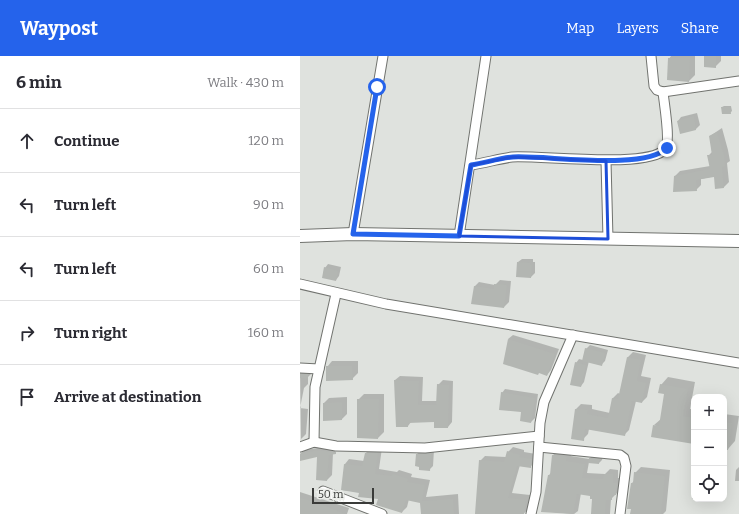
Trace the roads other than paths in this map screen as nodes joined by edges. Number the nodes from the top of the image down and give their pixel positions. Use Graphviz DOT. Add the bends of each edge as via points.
graph roads {
  1 [pos="383,56"];
  2 [pos="486,56"];
  3 [pos="651,56"];
  4 [pos="739,81"];
  5 [pos="663,92"];
  6 [pos="606,161"];
  7 [pos="471,165"];
  8 [pos="353,234"];
  9 [pos="300,236"];
  10 [pos="459,236"];
  11 [pos="608,239"];
  12 [pos="739,241"];
  13 [pos="300,284"];
  14 [pos="336,294"];
  15 [pos="573,335"];
  16 [pos="739,363"];
  17 [pos="300,368"];
  18 [pos="318,369"];
  19 [pos="539,436"];
  20 [pos="314,442"];
  21 [pos="300,447"];
  22 [pos="539,447"];
  23 [pos="323,491"];
  24 [pos="382,514"];
  25 [pos="532,514"];
  26 [pos="620,514"];
  1 -- 8 [label="street"];
  2 -- 7 [label="street"];
  3 -- 5 [label="street" via="654,86"];
  4 -- 5 [label="street"];
  5 -- 6 [label="street" via="667,148 653,156"];
  6 -- 7 [label="street" via="514,157"];
  6 -- 11 [label="street"];
  7 -- 10 [label="street"];
  8 -- 9 [label="street"];
  8 -- 10 [label="street"];
  10 -- 11 [label="street"];
  11 -- 12 [label="street"];
  13 -- 14 [label="street"];
  14 -- 15 [label="street"];
  14 -- 18 [label="street"];
  15 -- 16 [label="street"];
  15 -- 19 [label="street" via="544,402"];
  17 -- 18 [label="street"];
  18 -- 20 [label="street" via="315,387"];
  19 -- 20 [label="street" via="425,448 336,446"];
  19 -- 22 [label="street"];
  20 -- 21 [label="street"];
  22 -- 25 [label="street"];
  22 -- 26 [label="street" via="620,454 626,466"];
  23 -- 24 [label="street"];
}
